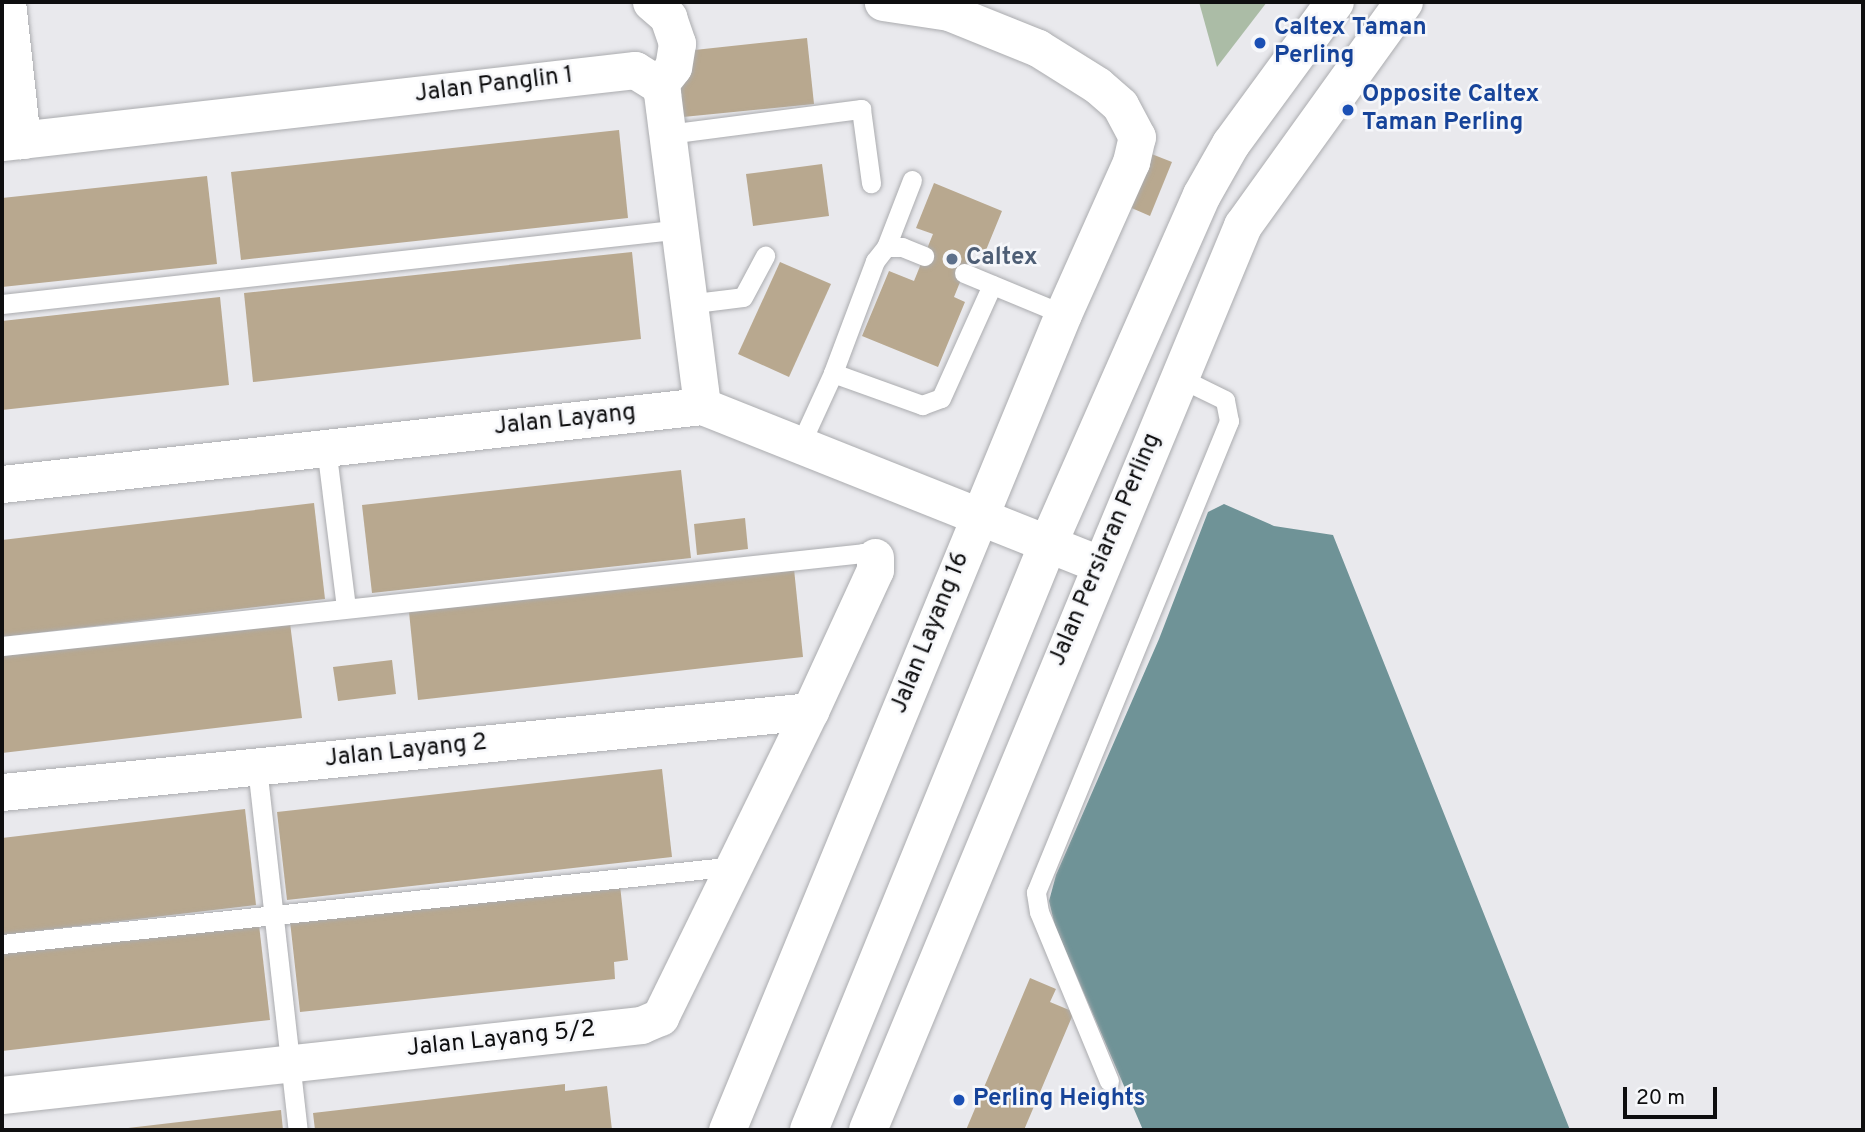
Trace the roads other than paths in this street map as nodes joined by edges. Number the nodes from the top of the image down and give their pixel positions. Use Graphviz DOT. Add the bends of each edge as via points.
graph roads {
  1 [pos="7,2"];
  2 [pos="651,2"];
  3 [pos="883,2"];
  4 [pos="1335,2"];
  5 [pos="1404,2"];
  6 [pos="951,7"];
  7 [pos="659,85"];
  8 [pos="668,134"];
  9 [pos="12,141"];
  10 [pos="912,180"];
  11 [pos="871,183"];
  12 [pos="682,229"];
  13 [pos="886,247"];
  14 [pos="765,256"];
  15 [pos="924,256"];
  16 [pos="964,273"];
  17 [pos="992,285"];
  18 [pos="2,304"];
  19 [pos="687,304"];
  20 [pos="1063,314"];
  21 [pos="833,373"];
  22 [pos="1178,377"];
  23 [pos="702,406"];
  24 [pos="801,443"];
  25 [pos="326,447"];
  26 [pos="2,484"];
  27 [pos="978,517"];
  28 [pos="1048,544"];
  29 [pos="875,557"];
  30 [pos="1100,564"];
  31 [pos="346,608"];
  32 [pos="2,646"];
  33 [pos="810,711"];
  34 [pos="257,767"];
  35 [pos="2,792"];
  36 [pos="736,866"];
  37 [pos="275,914"];
  38 [pos="2,944"];
  39 [pos="289,1064"];
  40 [pos="1109,1081"];
  41 [pos="2,1095"];
  42 [pos="298,1130"];
  43 [pos="727,1130"];
  44 [pos="808,1130"];
  45 [pos="868,1130"];
  1 -- 9 [label="street"];
  2 -- 7 [label="street" via="668,17 677,43 673,67"];
  3 -- 6 [label="street"];
  4 -- 28 [label="main road" via="1231,144 1202,195"];
  5 -- 22 [label="main road, Jalan Persiaran Perling" via="1243,226"];
  6 -- 20 [label="street, Jalan Layang 16" via="1038,48 1097,85 1131,118 1136,137 1131,162"];
  7 -- 8 [label="street"];
  7 -- 9 [label="street, Jalan Panglin 1" via="635,70"];
  8 -- 11 [label="lane" via="861,109"];
  8 -- 12 [label="street"];
  10 -- 13 [label="lane"];
  12 -- 18 [label="lane"];
  12 -- 19 [label="street"];
  13 -- 15 [label="lane" via="902,247"];
  13 -- 21 [label="lane" via="875,261"];
  14 -- 19 [label="lane" via="743,297"];
  16 -- 17 [label="lane"];
  17 -- 20 [label="lane"];
  17 -- 21 [label="lane" via="941,398 922,405"];
  19 -- 23 [label="street"];
  20 -- 27 [label="street, Jalan Layang 16"];
  21 -- 24 [label="lane"];
  22 -- 30 [label="main road, Jalan Persiaran Perling"];
  22 -- 40 [label="lane" via="1225,400 1229,421 1036,892 1039,912"];
  23 -- 24 [label="street, Jalan Layang"];
  23 -- 25 [label="street, Jalan Layang"];
  24 -- 27 [label="street, Jalan Layang"];
  25 -- 26 [label="street, Jalan Layang"];
  25 -- 31 [label="lane"];
  27 -- 28 [label="street, Jalan Layang"];
  27 -- 43 [label="street, Jalan Layang 16"];
  28 -- 30 [label="street, Jalan Layang"];
  28 -- 44 [label="main road"];
  29 -- 31 [label="lane" via="863,553"];
  29 -- 33 [label="street, Jalan Layang 5/2" via="875,569"];
  30 -- 45 [label="main road, Jalan Persiaran Perling"];
  31 -- 32 [label="lane"];
  33 -- 34 [label="street, Jalan Layang 2"];
  33 -- 36 [label="street, Jalan Layang 5/2"];
  34 -- 35 [label="street, Jalan Layang 2"];
  34 -- 37 [label="lane"];
  36 -- 37 [label="lane"];
  36 -- 39 [label="street, Jalan Layang 5/2" via="660,1017 641,1025"];
  37 -- 38 [label="lane"];
  37 -- 39 [label="lane"];
  39 -- 41 [label="street, Jalan Layang 5/2"];
  39 -- 42 [label="lane"];
}
